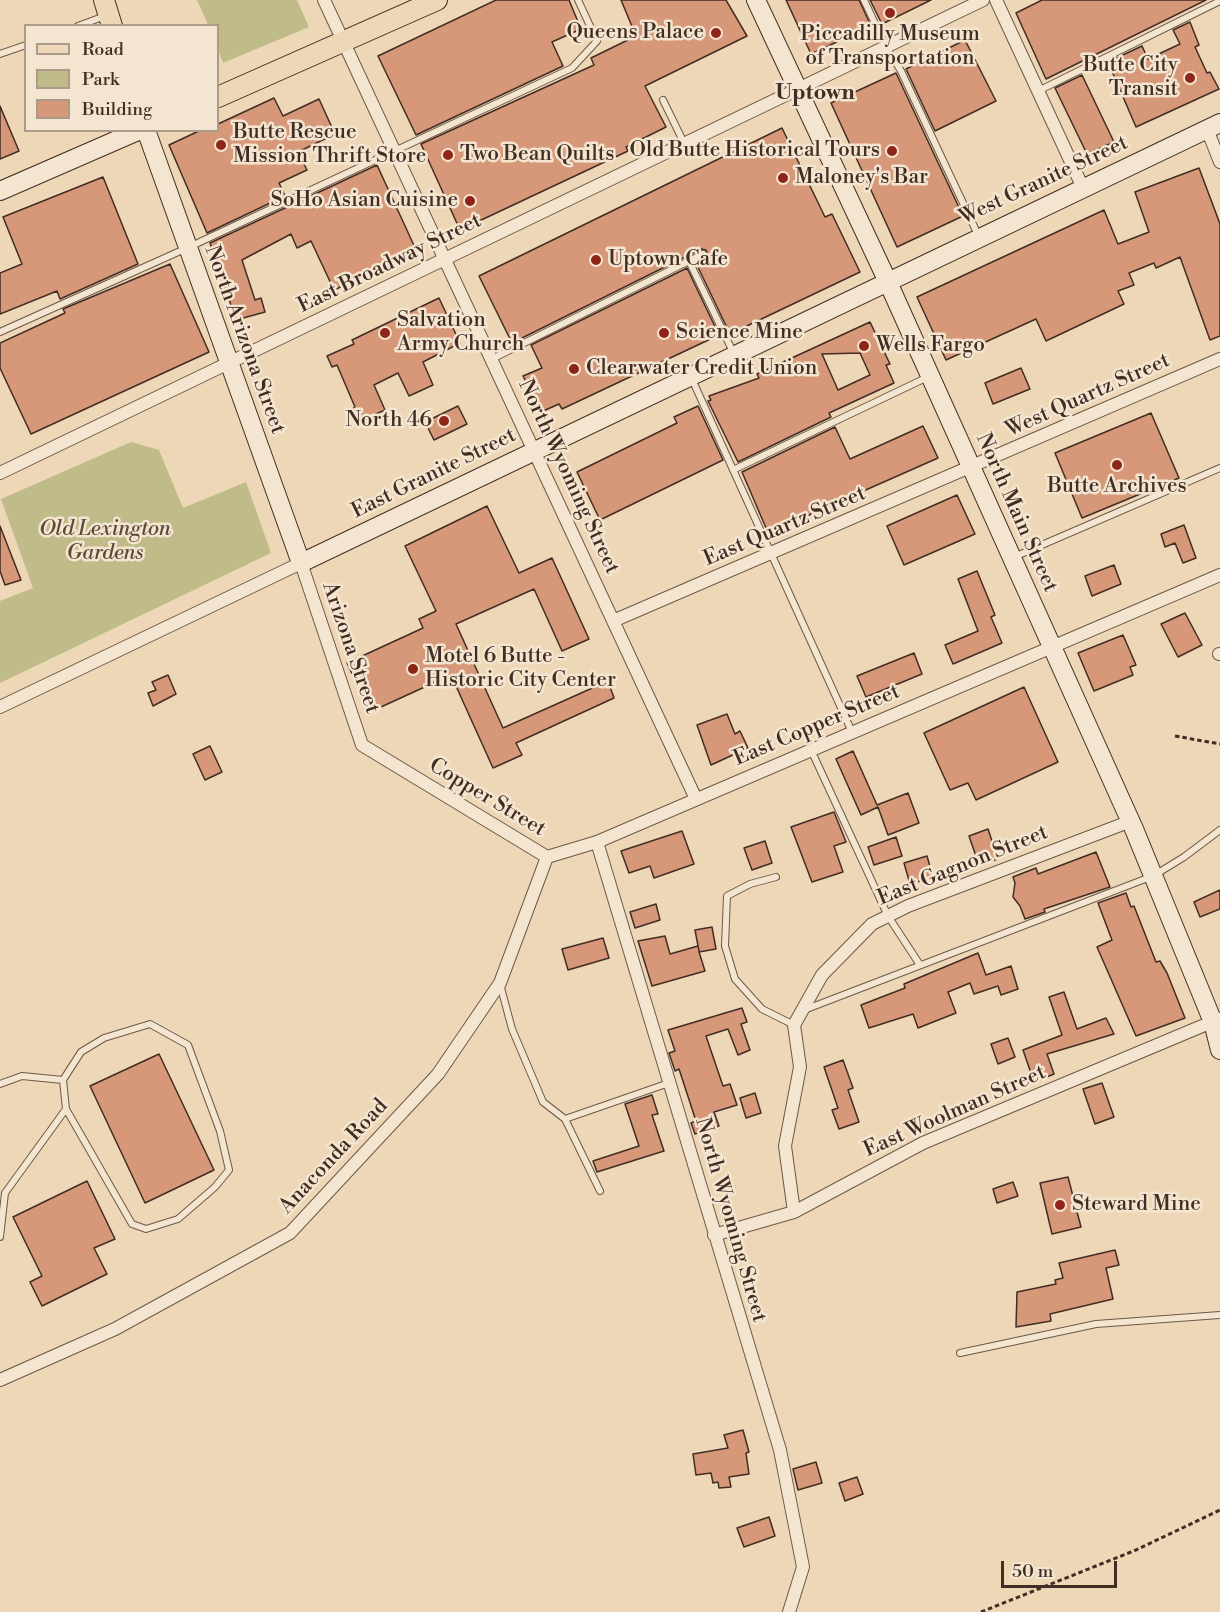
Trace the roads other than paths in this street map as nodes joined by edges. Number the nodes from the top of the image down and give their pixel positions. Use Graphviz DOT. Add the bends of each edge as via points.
graph roads {
  1 [pos="324,0"];
  2 [pos="437,0"];
  3 [pos="578,0"];
  4 [pos="756,0"];
  5 [pos="864,0"];
  6 [pos="983,0"];
  7 [pos="996,0"];
  8 [pos="1220,1"];
  9 [pos="108,13"];
  10 [pos="83,24"];
  11 [pos="343,41"];
  12 [pos="24,46"];
  13 [pos="886,47"];
  14 [pos="0,54"];
  15 [pos="797,89"];
  16 [pos="1038,91"];
  17 [pos="219,97"];
  18 [pos="663,100"];
  19 [pos="1214,126"];
  20 [pos="135,132"];
  21 [pos="147,132"];
  22 [pos="684,143"];
  23 [pos="394,151"];
  24 [pos="1220,162"];
  25 [pos="1083,188"];
  26 [pos="0,190"];
  27 [pos="979,237"];
  28 [pos="188,248"];
  29 [pos="703,254"];
  30 [pos="446,259"];
  31 [pos="689,261"];
  32 [pos="887,280"];
  33 [pos="0,333"];
  34 [pos="734,354"];
  35 [pos="492,359"];
  36 [pos="1220,360"];
  37 [pos="228,364"];
  38 [pos="691,375"];
  39 [pos="930,376"];
  40 [pos="535,450"];
  41 [pos="972,468"];
  42 [pos="1220,468"];
  43 [pos="735,469"];
  44 [pos="0,473"];
  45 [pos="773,553"];
  46 [pos="1012,557"];
  47 [pos="301,563"];
  48 [pos="1220,575"];
  49 [pos="613,621"];
  50 [pos="1052,646"];
  51 [pos="0,707"];
  52 [pos="852,732"];
  53 [pos="362,745"];
  54 [pos="811,750"];
  55 [pos="696,799"];
  56 [pos="1131,821"];
  57 [pos="1220,830"];
  58 [pos="597,842"];
  59 [pos="547,857"];
  60 [pos="1153,876"];
  61 [pos="776,877"];
  62 [pos="888,916"];
  63 [pos="920,965"];
  64 [pos="500,983"];
  65 [pos="802,1011"];
  66 [pos="1216,1020"];
  67 [pos="794,1025"];
  68 [pos="1220,1050"];
  69 [pos="63,1080"];
  70 [pos="669,1083"];
  71 [pos="0,1084"];
  72 [pos="66,1109"];
  73 [pos="565,1119"];
  74 [pos="600,1191"];
  75 [pos="794,1212"];
  76 [pos="714,1235"];
  77 [pos="0,1237"];
  78 [pos="1220,1315"];
  79 [pos="960,1353"];
  80 [pos="1,1376"];
  81 [pos="789,1612"];
  1 -- 11 [label="street, North Wyoming Street"];
  2 -- 11 [label="main road"];
  3 -- 23 [label="lane" via="597,42 572,68"];
  4 -- 15 [label="street, North Main Street"];
  5 -- 13 [label="lane"];
  6 -- 13 [label="street, East Broadway Street"];
  7 -- 16 [label="street"];
  8 -- 16 [label="lane"];
  9 -- 10 [label="lane"];
  11 -- 17 [label="main road"];
  11 -- 23 [label="street, North Wyoming Street"];
  12 -- 14 [label="lane"];
  13 -- 15 [label="street, East Broadway Street"];
  13 -- 27 [label="lane" via="902,71"];
  15 -- 22 [label="street, East Broadway Street"];
  15 -- 32 [label="street, North Main Street"];
  16 -- 25 [label="street"];
  18 -- 22 [label="lane"];
  19 -- 24 [label="street"];
  19 -- 25 [label="street, West Granite Street"];
  20 -- 26 [label="street"];
  21 -- 28 [label="street, North Arizona Street"];
  22 -- 30 [label="street, East Broadway Street"];
  23 -- 28 [label="lane"];
  23 -- 30 [label="street, North Wyoming Street"];
  25 -- 27 [label="street, West Granite Street"];
  27 -- 32 [label="street, West Granite Street"];
  28 -- 33 [label="lane"];
  28 -- 37 [label="street, North Arizona Street"];
  29 -- 31 [label="lane"];
  30 -- 35 [label="street, North Wyoming Street"];
  30 -- 37 [label="street, East Broadway Street"];
  31 -- 34 [label="lane"];
  31 -- 35 [label="lane"];
  32 -- 34 [label="street, East Granite Street"];
  32 -- 39 [label="street, North Main Street"];
  34 -- 38 [label="street, East Granite Street"];
  35 -- 40 [label="street, North Wyoming Street"];
  36 -- 41 [label="street, West Quartz Street"];
  37 -- 44 [label="street, East Broadway Street"];
  37 -- 47 [label="street, North Arizona Street"];
  38 -- 40 [label="street, East Granite Street"];
  38 -- 43 [label="lane"];
  39 -- 41 [label="street, North Main Street"];
  39 -- 43 [label="lane"];
  40 -- 47 [label="street, East Granite Street"];
  40 -- 49 [label="street, North Wyoming Street"];
  41 -- 45 [label="street, East Quartz Street"];
  41 -- 46 [label="street, North Main Street"];
  42 -- 46 [label="lane"];
  43 -- 45 [label="lane"];
  45 -- 49 [label="street, East Quartz Street"];
  45 -- 52 [label="lane"];
  46 -- 50 [label="street, North Main Street"];
  47 -- 51 [label="street, East Granite Street"];
  47 -- 53 [label="street, Arizona Street"];
  48 -- 50 [label="street, East Copper Street"];
  49 -- 55 [label="street, North Wyoming Street"];
  50 -- 52 [label="street, East Copper Street"];
  50 -- 56 [label="street, North Main Street"];
  52 -- 54 [label="street, East Copper Street"];
  53 -- 59 [label="street, Copper Street"];
  54 -- 55 [label="street, East Copper Street"];
  54 -- 62 [label="lane"];
  55 -- 58 [label="street, East Copper Street"];
  56 -- 60 [label="street, North Main Street"];
  56 -- 62 [label="street, East Gagnon Street"];
  57 -- 60 [label="lane"];
  58 -- 59 [label="street, Copper Street"];
  58 -- 70 [label="street, North Wyoming Street"];
  59 -- 64 [label="street, Anaconda Road"];
  60 -- 63 [label="lane"];
  60 -- 66 [label="street, North Main Street"];
  61 -- 67 [label="lane" via="727,896 725,946 735,979 762,1009"];
  62 -- 63 [label="lane"];
  62 -- 65 [label="street, East Gagnon Street" via="872,924 822,975"];
  63 -- 65 [label="lane"];
  64 -- 73 [label="lane" via="512,1029 543,1102"];
  64 -- 80 [label="street, Anaconda Road" via="438,1074 290,1233 115,1329"];
  65 -- 67 [label="street, East Gagnon Street"];
  66 -- 68 [label="street, North Main Street"];
  66 -- 75 [label="street, East Woolman Street" via="923,1143"];
  67 -- 75 [label="street" via="800,1067 785,1146"];
  69 -- 71 [label="lane" via="22,1076"];
  69 -- 72 [label="lane"];
  69 -- 72 [label="lane" via="81,1052 104,1038 150,1024 188,1045 217,1120 229,1170 178,1219 146,1229 132,1224"];
  70 -- 73 [label="lane"];
  70 -- 76 [label="street, North Wyoming Street"];
  72 -- 77 [label="lane" via="5,1193"];
  73 -- 74 [label="lane"];
  75 -- 76 [label="street, East Woolman Street"];
  76 -- 81 [label="street, North Wyoming Street" via="780,1450 801,1555 803,1567"];
  78 -- 79 [label="lane" via="1096,1324"];
}
